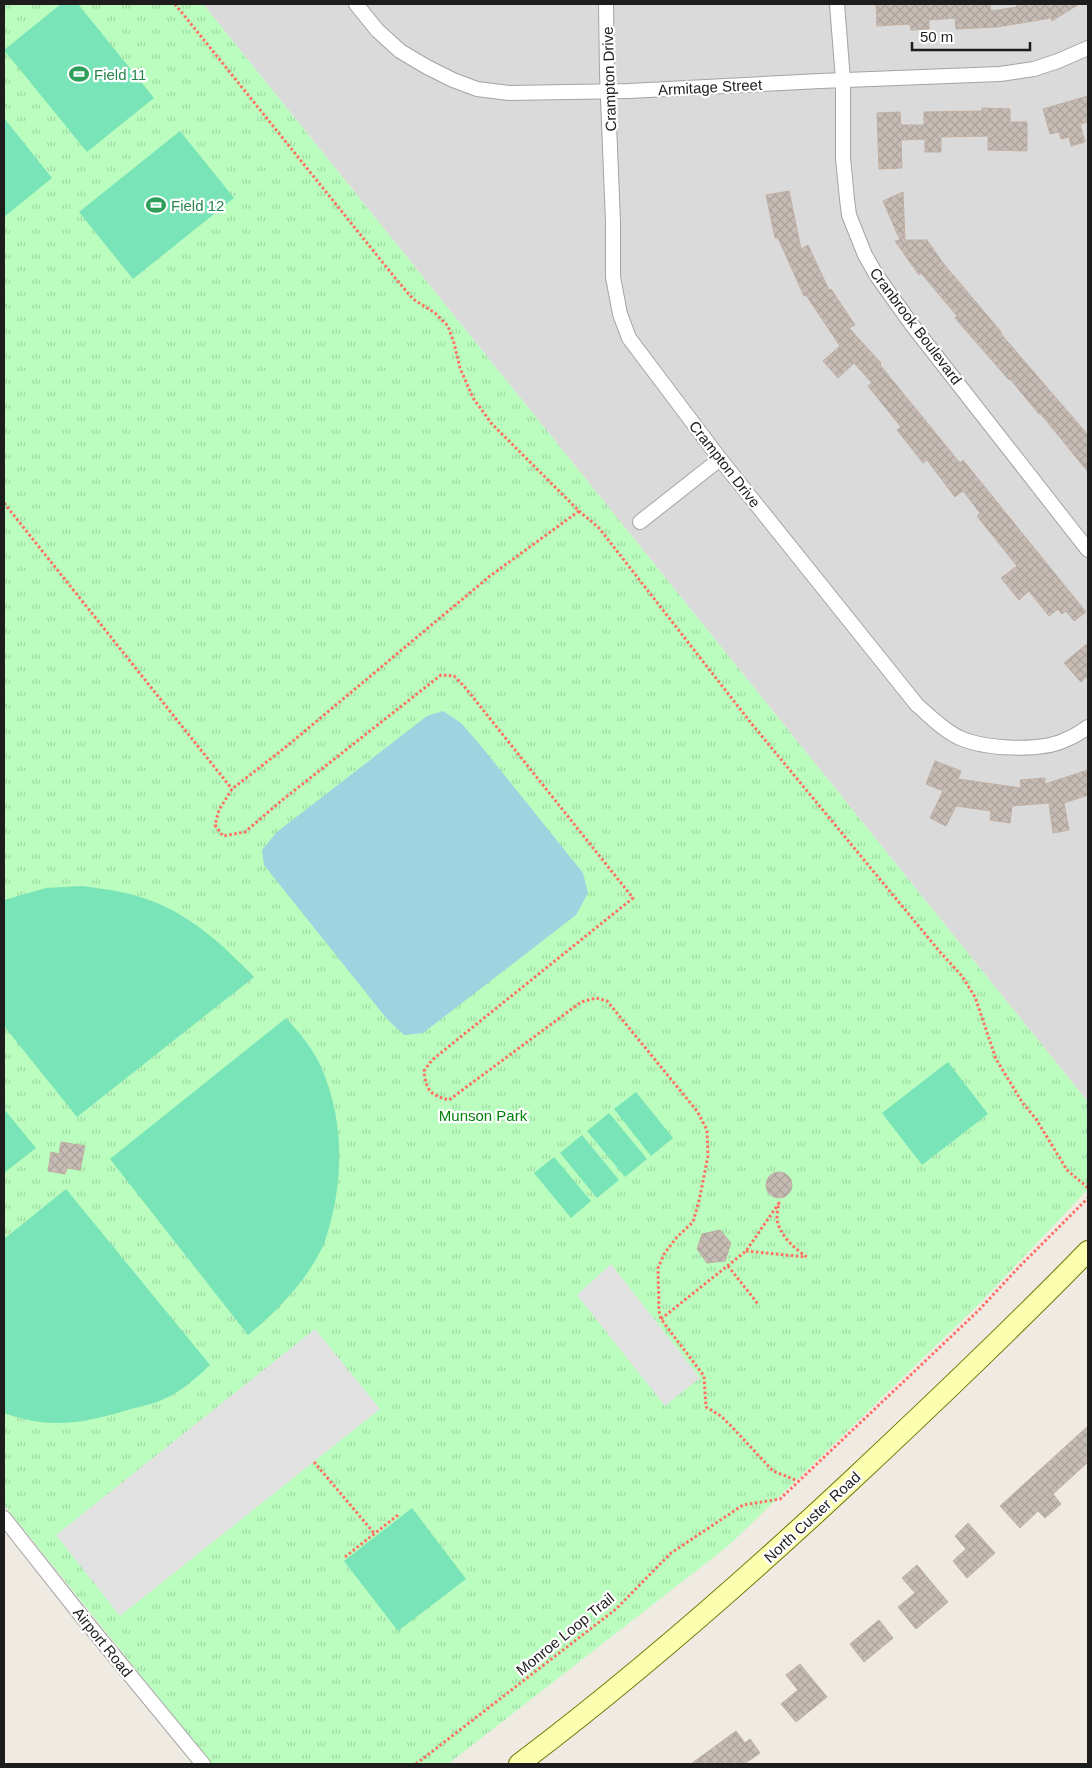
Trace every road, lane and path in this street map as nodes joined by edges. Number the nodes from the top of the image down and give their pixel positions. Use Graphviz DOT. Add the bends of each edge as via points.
graph roads {
  1 [pos="175,4"];
  2 [pos="356,4"];
  3 [pos="606,4"];
  4 [pos="837,4"];
  5 [pos="1088,48"];
  6 [pos="843,80"];
  7 [pos="609,92"];
  8 [pos="720,459"];
  9 [pos="4,503"];
  10 [pos="579,511"];
  11 [pos="640,522"];
  12 [pos="1088,550"];
  13 [pos="1088,727"];
  14 [pos="232,789"];
  15 [pos="1088,1188"];
  16 [pos="1088,1198"];
  17 [pos="746,1251"];
  18 [pos="1088,1251"];
  19 [pos="728,1266"];
  20 [pos="758,1304"];
  21 [pos="661,1319"];
  22 [pos="314,1462"];
  23 [pos="798,1481"];
  24 [pos="398,1515"];
  25 [pos="4,1518"];
  26 [pos="374,1533"];
  27 [pos="344,1557"];
  28 [pos="203,1764"];
  29 [pos="416,1764"];
  30 [pos="519,1764"];
  1 -- 10 [label="path" via="396,280 413,299 448,326 473,398 492,424"];
  2 -- 7 [label="street, Armitage Street" via="400,51 453,80 477,89 509,93"];
  3 -- 7 [label="street, Crampton Drive"];
  4 -- 6 [label="street, Cranbrook Boulevard"];
  5 -- 6 [label="street, Armitage Street" via="1034,69 1000,74"];
  6 -- 7 [label="street, Armitage Street"];
  6 -- 12 [label="street, Cranbrook Boulevard" via="843,158 847,199 849,215 864,255 908,318"];
  7 -- 8 [label="street, Crampton Drive" via="613,277 620,314 629,338"];
  8 -- 11 [label="street"];
  8 -- 13 [label="street, Crampton Drive" via="917,705 938,723 959,738 986,745 1029,748 1063,741"];
  9 -- 14 [label="path"];
  10 -- 14 [label="path" via="490,576"];
  10 -- 15 [label="path" via="599,528 751,723 962,976 975,997 991,1046 1008,1080 1067,1170"];
  14 -- 21 [label="path" via="219,810 215,826 223,836 245,832 441,674 454,676 464,686 633,898 432,1060 424,1070 425,1085 436,1096 449,1100 581,1002 596,998 607,1001 697,1111 707,1130 708,1156 693,1222 664,1254 658,1268"];
  16 -- 23 [label="path, Monroe Loop Trail" via="979,1310"];
  17 -- 17 [label="path" via="781,1255 807,1257 797,1251 784,1235 777,1220 779,1203"];
  17 -- 19 [label="path"];
  18 -- 30 [label="street, North Custer Road" via="993,1346 763,1563 652,1659"];
  19 -- 20 [label="path"];
  19 -- 21 [label="path"];
  21 -- 23 [label="path" via="704,1376 706,1407 721,1416 773,1471"];
  22 -- 26 [label="path"];
  23 -- 29 [label="path, Monroe Loop Trail" via="780,1499 743,1505 671,1553 616,1609"];
  24 -- 26 [label="path"];
  25 -- 28 [label="street, Airport Road"];
  26 -- 27 [label="path"];
}
